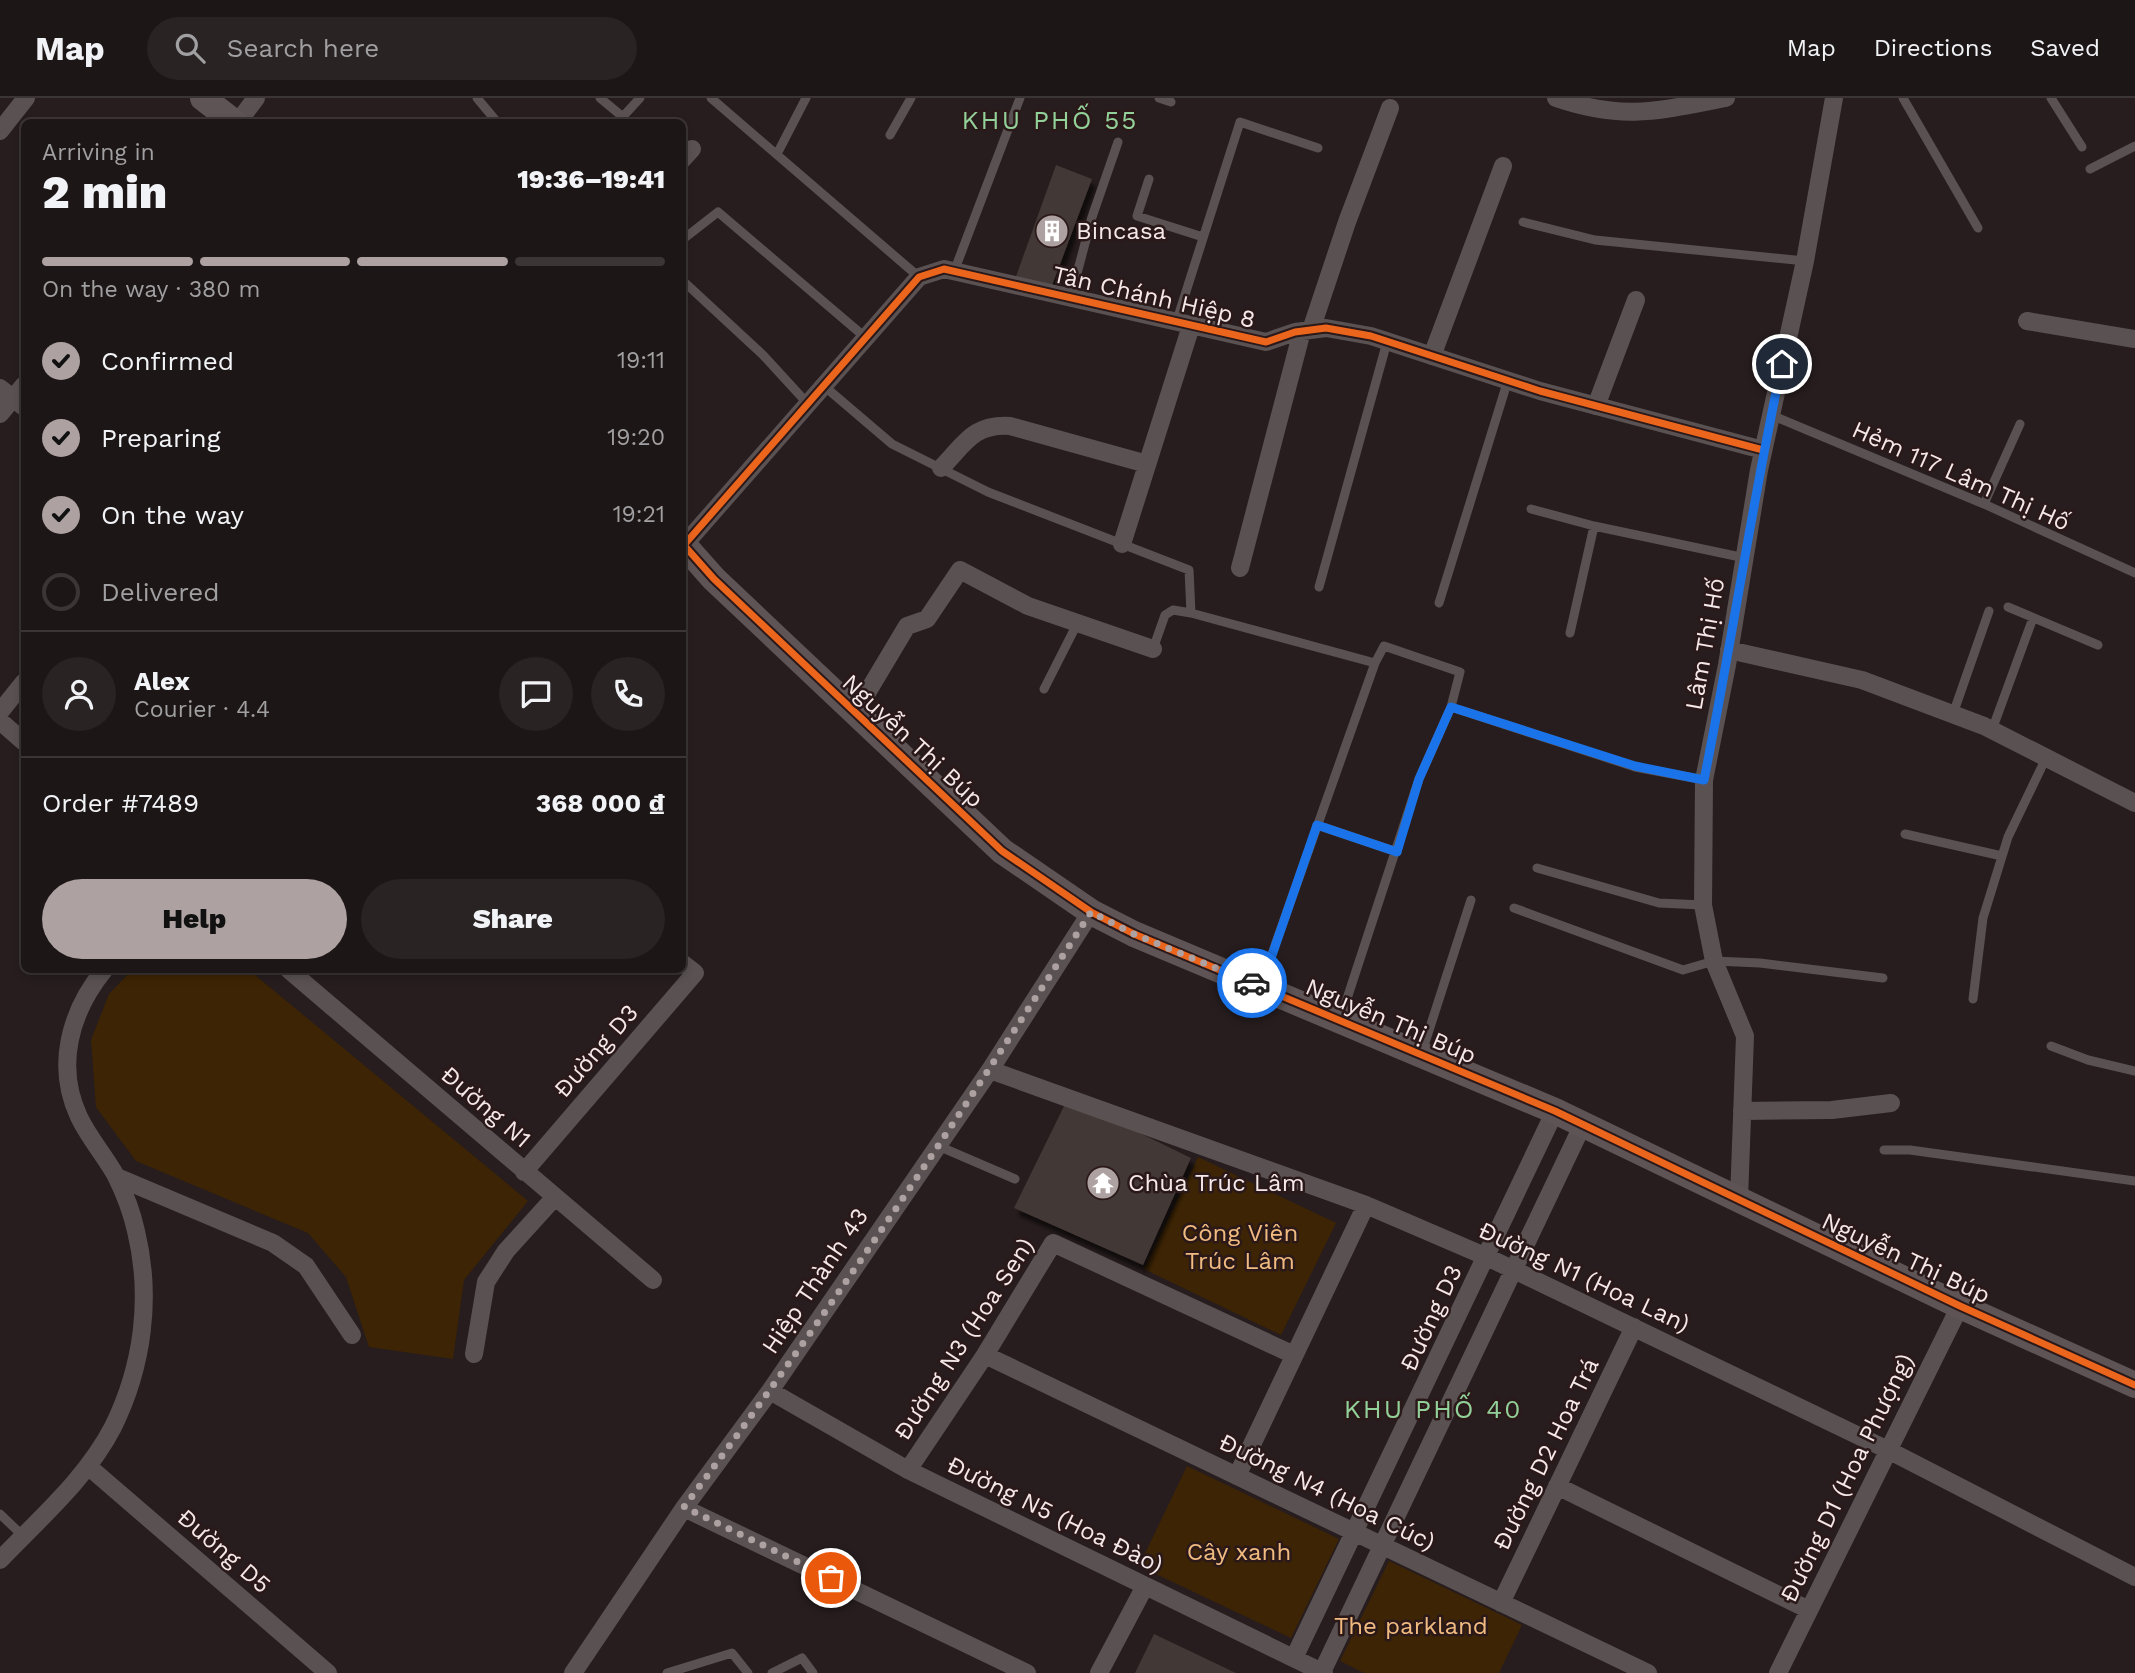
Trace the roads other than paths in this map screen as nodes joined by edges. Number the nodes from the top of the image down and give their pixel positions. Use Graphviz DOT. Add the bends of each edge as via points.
graph roads {
  1 [pos="26,98"];
  2 [pos="203,98"];
  3 [pos="256,98"];
  4 [pos="477,98"];
  5 [pos="600,98"];
  6 [pos="639,98"];
  7 [pos="711,98"];
  8 [pos="806,98"];
  9 [pos="911,98"];
  10 [pos="1020,98"];
  11 [pos="1159,98"];
  12 [pos="1556,98"];
  13 [pos="1726,98"];
  14 [pos="1834,98"];
  15 [pos="1903,98"];
  16 [pos="2050,98"];
  17 [pos="1171,102"];
  18 [pos="1616,106"];
  19 [pos="1390,108"];
  20 [pos="232,119"];
  21 [pos="238,119"];
  22 [pos="494,119"];
  23 [pos="619,119"];
  24 [pos="621,119"];
  25 [pos="0,131"];
  26 [pos="890,135"];
  27 [pos="1118,142"];
  28 [pos="2135,145"];
  29 [pos="2082,146"];
  30 [pos="1318,148"];
  31 [pos="777,154"];
  32 [pos="1503,166"];
  33 [pos="2090,169"];
  34 [pos="1149,179"];
  35 [pos="1523,222"];
  36 [pos="1978,228"];
  37 [pos="686,237"];
  38 [pos="1203,237"];
  39 [pos="1805,261"];
  40 [pos="956,269"];
  41 [pos="919,277"];
  42 [pos="686,284"];
  43 [pos="1071,296"];
  44 [pos="1636,300"];
  45 [pos="2027,321"];
  46 [pos="1183,325"];
  47 [pos="1307,331"];
  48 [pos="866,338"];
  49 [pos="2135,339"];
  50 [pos="1388,342"];
  51 [pos="1432,356"];
  52 [pos="1508,380"];
  53 [pos="824,386"];
  54 [pos="16,394"];
  55 [pos="808,404"];
  56 [pos="1596,405"];
  57 [pos="0,414"];
  58 [pos="1771,415"];
  59 [pos="2020,424"];
  60 [pos="1763,450"];
  61 [pos="1147,464"];
  62 [pos="941,468"];
  63 [pos="1984,504"];
  64 [pos="1531,509"];
  65 [pos="1594,526"];
  66 [pos="686,541"];
  67 [pos="1122,544"];
  68 [pos="686,547"];
  69 [pos="1745,558"];
  70 [pos="1240,568"];
  71 [pos="2135,573"];
  72 [pos="1319,587"];
  73 [pos="1439,603"];
  74 [pos="2008,607"];
  75 [pos="1989,611"];
  76 [pos="1191,613"];
  77 [pos="2033,618"];
  78 [pos="1077,624"];
  79 [pos="1570,633"];
  80 [pos="2098,645"];
  81 [pos="1153,649"];
  82 [pos="1729,650"];
  83 [pos="1375,663"];
  84 [pos="21,686"];
  85 [pos="1044,689"];
  86 [pos="1451,707"];
  87 [pos="0,712"];
  88 [pos="855,713"];
  89 [pos="1953,714"];
  90 [pos="0,721"];
  91 [pos="1992,730"];
  92 [pos="21,739"];
  93 [pos="2046,758"];
  94 [pos="1704,780"];
  95 [pos="2135,803"];
  96 [pos="1317,825"];
  97 [pos="1905,834"];
  98 [pos="1397,852"];
  99 [pos="2002,856"];
  100 [pos="1537,868"];
  101 [pos="1471,900"];
  102 [pos="1703,905"];
  103 [pos="1514,908"];
  104 [pos="1091,912"];
  105 [pos="1714,961"];
  106 [pos="686,966"];
  107 [pos="102,973"];
  108 [pos="292,973"];
  109 [pos="1883,978"];
  110 [pos="1261,987"];
  111 [pos="1973,999"];
  112 [pos="1340,1020"];
  113 [pos="2051,1046"];
  114 [pos="1421,1054"];
  115 [pos="990,1070"];
  116 [pos="2135,1070"];
  117 [pos="1891,1103"];
  118 [pos="1555,1111"];
  119 [pos="1742,1111"];
  120 [pos="1583,1124"];
  121 [pos="936,1145"];
  122 [pos="1884,1150"];
  123 [pos="524,1172"];
  124 [pos="117,1177"];
  125 [pos="1015,1179"];
  126 [pos="2135,1181"];
  127 [pos="555,1197"];
  128 [pos="1739,1199"];
  129 [pos="1366,1205"];
  130 [pos="1487,1257"];
  131 [pos="1513,1269"];
  132 [pos="653,1280"];
  133 [pos="1960,1306"];
  134 [pos="1634,1328"];
  135 [pos="352,1335"];
  136 [pos="474,1354"];
  137 [pos="985,1355"];
  138 [pos="1294,1356"];
  139 [pos="2135,1385"];
  140 [pos="770,1391"];
  141 [pos="1888,1450"];
  142 [pos="89,1467"];
  143 [pos="908,1470"];
  144 [pos="1237,1476"];
  145 [pos="1558,1486"];
  146 [pos="684,1507"];
  147 [pos="0,1514"];
  148 [pos="1355,1533"];
  149 [pos="23,1535"];
  150 [pos="1382,1546"];
  151 [pos="0,1560"];
  152 [pos="2135,1577"];
  153 [pos="1145,1586"];
  154 [pos="1501,1603"];
  155 [pos="1809,1610"];
  156 [pos="1294,1658"];
  157 [pos="324,1672"];
  158 [pos="573,1673"];
  159 [pos="667,1673"];
  160 [pos="748,1673"];
  161 [pos="772,1673"];
  162 [pos="813,1673"];
  163 [pos="1027,1673"];
  164 [pos="1098,1673"];
  165 [pos="1323,1673"];
  166 [pos="1648,1673"];
  167 [pos="1778,1673"];
  1 -- 25 [label="street"];
  2 -- 20 [label="street"];
  3 -- 21 [label="street"];
  4 -- 22 [label="lane"];
  5 -- 23 [label="lane"];
  6 -- 24 [label="lane"];
  7 -- 31 [label="lane"];
  8 -- 31 [label="lane"];
  9 -- 26 [label="lane"];
  10 -- 40 [label="lane"];
  11 -- 17 [label="lane"];
  12 -- 18 [label="street" via="1593,110"];
  13 -- 18 [label="street" via="1651,113"];
  14 -- 39 [label="street, Lâm Thị Hố"];
  15 -- 36 [label="lane"];
  16 -- 29 [label="lane"];
  19 -- 47 [label="street"];
  27 -- 43 [label="lane"];
  28 -- 33 [label="lane"];
  30 -- 38 [label="lane" via="1240,122"];
  31 -- 41 [label="lane"];
  32 -- 51 [label="street"];
  34 -- 38 [label="lane" via="1138,216"];
  35 -- 39 [label="lane" via="1595,240"];
  37 -- 48 [label="lane" via="718,212"];
  38 -- 46 [label="lane"];
  39 -- 58 [label="street, Lâm Thị Hố"];
  40 -- 41 [label="street, Tân Chánh Hiệp 8"];
  40 -- 43 [label="street, Tân Chánh Hiệp 8"];
  41 -- 48 [label="street"];
  42 -- 55 [label="lane"];
  43 -- 46 [label="street, Tân Chánh Hiệp 8"];
  44 -- 56 [label="street"];
  45 -- 49 [label="street"];
  46 -- 47 [label="street, Tân Chánh Hiệp 8" via="1266,342"];
  46 -- 61 [label="street"];
  47 -- 50 [label="street, Tân Chánh Hiệp 8" via="1326,328"];
  47 -- 70 [label="street"];
  48 -- 53 [label="street"];
  50 -- 51 [label="street, Tân Chánh Hiệp 8"];
  50 -- 72 [label="lane"];
  51 -- 52 [label="street, Tân Chánh Hiệp 8"];
  52 -- 56 [label="street, Tân Chánh Hiệp 8"];
  52 -- 73 [label="lane"];
  53 -- 55 [label="street"];
  53 -- 62 [label="lane" via="892,444"];
  54 -- 57 [label="street"];
  55 -- 66 [label="street"];
  56 -- 60 [label="street, Tân Chánh Hiệp 8"];
  58 -- 60 [label="street, Lâm Thị Hố"];
  58 -- 63 [label="lane, Hẻm 117 Lâm Thị Hố"];
  59 -- 63 [label="lane"];
  60 -- 69 [label="street, Lâm Thị Hố"];
  61 -- 62 [label="street" via="992,425 980,428"];
  61 -- 67 [label="street"];
  62 -- 67 [label="lane" via="988,492"];
  63 -- 71 [label="lane, Hẻm 117 Lâm Thị Hố"];
  64 -- 65 [label="lane"];
  65 -- 69 [label="lane"];
  65 -- 79 [label="lane"];
  67 -- 76 [label="lane" via="1189,570"];
  68 -- 88 [label="street, Nguyễn Thị Búp"];
  69 -- 82 [label="street, Lâm Thị Hố"];
  74 -- 77 [label="lane"];
  75 -- 89 [label="lane"];
  76 -- 81 [label="lane" via="1173,610 1165,615"];
  76 -- 83 [label="lane"];
  77 -- 80 [label="lane"];
  77 -- 91 [label="lane"];
  78 -- 81 [label="street"];
  78 -- 85 [label="lane"];
  78 -- 88 [label="street" via="1002,594 960,570 927,619 907,626"];
  82 -- 89 [label="street" via="1862,680"];
  82 -- 94 [label="street, Lâm Thị Hố"];
  83 -- 86 [label="lane" via="1384,646 1460,672"];
  83 -- 96 [label="lane"];
  84 -- 87 [label="street"];
  86 -- 94 [label="lane" via="1635,766"];
  86 -- 98 [label="lane" via="1419,779"];
  88 -- 104 [label="street, Nguyễn Thị Búp" via="1002,851"];
  89 -- 91 [label="street"];
  90 -- 92 [label="street"];
  91 -- 93 [label="street"];
  93 -- 95 [label="street"];
  93 -- 99 [label="lane"];
  94 -- 102 [label="street, Lâm Thị Hố"];
  96 -- 98 [label="lane"];
  96 -- 110 [label="lane"];
  97 -- 99 [label="lane"];
  98 -- 112 [label="lane"];
  99 -- 111 [label="lane" via="1983,918"];
  100 -- 102 [label="lane" via="1659,902"];
  101 -- 114 [label="lane"];
  102 -- 105 [label="street, Lâm Thị Hố"];
  103 -- 105 [label="lane" via="1683,970"];
  104 -- 110 [label="street, Nguyễn Thị Búp"];
  104 -- 115 [label="street, Hiệp Thành 43"];
  105 -- 109 [label="lane" via="1760,962"];
  105 -- 119 [label="street, Lâm Thị Hố" via="1745,1036"];
  106 -- 123 [label="street, Đường D3" via="695,974"];
  107 -- 124 [label="street" via="85,993 72,1027 66,1056 68,1087 79,1118"];
  108 -- 123 [label="street, Đường N1"];
  110 -- 112 [label="street, Nguyễn Thị Búp"];
  112 -- 114 [label="street, Nguyễn Thị Búp"];
  113 -- 116 [label="lane"];
  114 -- 118 [label="street, Nguyễn Thị Búp"];
  115 -- 121 [label="street, Hiệp Thành 43"];
  115 -- 129 [label="street, Đường N1 (Hoa Lan)"];
  117 -- 119 [label="street" via="1832,1110"];
  118 -- 120 [label="street, Nguyễn Thị Búp"];
  118 -- 130 [label="street, Đường D3"];
  119 -- 128 [label="street, Lâm Thị Hố"];
  120 -- 128 [label="street, Nguyễn Thị Búp"];
  120 -- 131 [label="street"];
  121 -- 125 [label="lane"];
  121 -- 140 [label="street, Hiệp Thành 43"];
  122 -- 126 [label="lane"];
  123 -- 127 [label="street, Đường N1"];
  124 -- 135 [label="street" via="272,1243 306,1266"];
  124 -- 142 [label="street" via="136,1229 145,1281 144,1323 134,1374 113,1426"];
  127 -- 132 [label="street, Đường N1"];
  127 -- 136 [label="street" via="506,1251 486,1282"];
  128 -- 133 [label="street, Nguyễn Thị Búp"];
  129 -- 130 [label="street, Đường N1 (Hoa Lan)"];
  129 -- 138 [label="street"];
  130 -- 131 [label="street, Đường N1 (Hoa Lan)"];
  130 -- 148 [label="street, Đường D3"];
  131 -- 134 [label="street, Đường N1 (Hoa Lan)"];
  131 -- 150 [label="street"];
  133 -- 139 [label="street, Nguyễn Thị Búp"];
  133 -- 141 [label="street, Đường D1 (Hoa Phượng)"];
  134 -- 141 [label="street, Đường N1 (Hoa Lan)"];
  134 -- 145 [label="street, Đường D2 Hoa Trá"];
  137 -- 138 [label="street, Đường N3 (Hoa Sen)" via="1053,1243"];
  137 -- 143 [label="street, Đường N3 (Hoa Sen)"];
  137 -- 144 [label="street, Đường N4 (Hoa Cúc)"];
  138 -- 144 [label="street"];
  140 -- 143 [label="street, Đường N5 (Hoa Đào)"];
  140 -- 146 [label="street, Hiệp Thành 43"];
  141 -- 152 [label="street, Đường N1 (Hoa Lan)"];
  141 -- 155 [label="street, Đường D1 (Hoa Phượng)"];
  142 -- 149 [label="street"];
  142 -- 157 [label="street, Đường D5"];
  143 -- 153 [label="street, Đường N5 (Hoa Đào)"];
  144 -- 148 [label="street, Đường N4 (Hoa Cúc)"];
  145 -- 154 [label="street, Đường D2 Hoa Trá"];
  145 -- 155 [label="street"];
  146 -- 158 [label="street, Hiệp Thành 43"];
  146 -- 163 [label="street"];
  147 -- 149 [label="lane"];
  148 -- 150 [label="street, Đường N4 (Hoa Cúc)"];
  148 -- 156 [label="street, Đường D3"];
  149 -- 151 [label="street"];
  150 -- 154 [label="street, Đường N4 (Hoa Cúc)"];
  150 -- 165 [label="street"];
  153 -- 156 [label="street, Đường N5 (Hoa Đào)"];
  153 -- 164 [label="street"];
  154 -- 166 [label="street, Đường N4 (Hoa Cúc)"];
  155 -- 167 [label="street, Đường D1 (Hoa Phượng)"];
  156 -- 165 [label="street, Đường N5 (Hoa Đào)"];
  159 -- 160 [label="lane" via="732,1653"];
  161 -- 162 [label="lane" via="802,1658"];
}
